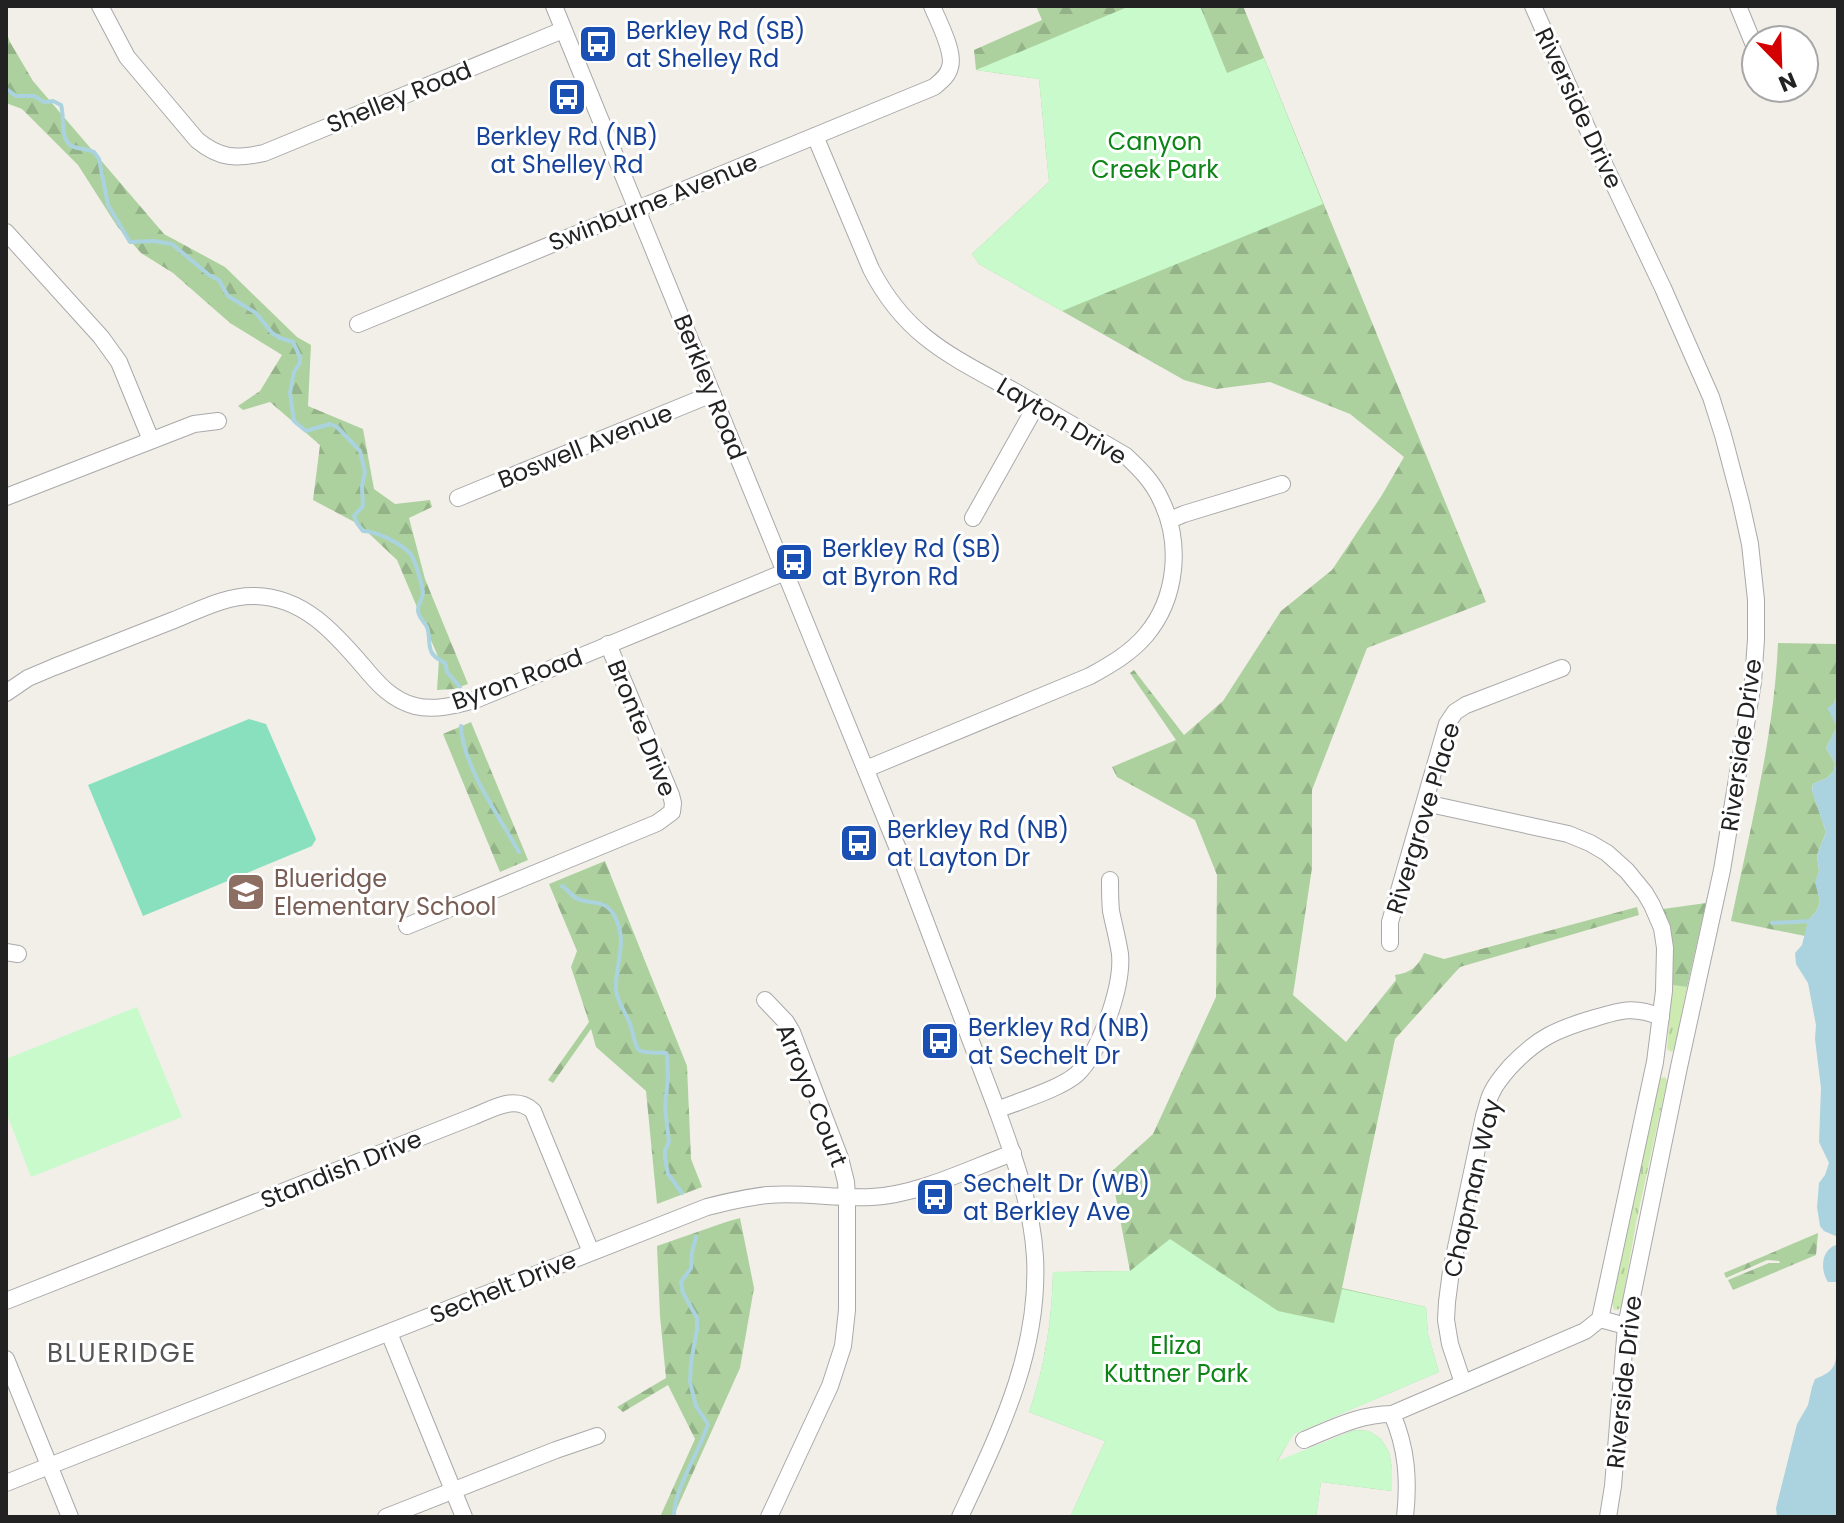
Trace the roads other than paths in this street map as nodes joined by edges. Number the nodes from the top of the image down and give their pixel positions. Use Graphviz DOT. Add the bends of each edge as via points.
graph roads {
  1 [pos="100,6"];
  2 [pos="554,6"];
  3 [pos="932,6"];
  4 [pos="1533,6"];
  5 [pos="563,30"];
  6 [pos="815,136"];
  7 [pos="637,209"];
  8 [pos="6,232"];
  9 [pos="358,324"];
  10 [pos="712,394"];
  11 [pos="1037,404"];
  12 [pos="218,421"];
  13 [pos="151,440"];
  14 [pos="1282,484"];
  15 [pos="6,497"];
  16 [pos="458,498"];
  17 [pos="973,518"];
  18 [pos="1170,520"];
  19 [pos="785,572"];
  20 [pos="608,644"];
  21 [pos="1562,668"];
  22 [pos="6,693"];
  23 [pos="866,769"];
  24 [pos="1425,803"];
  25 [pos="1110,880"];
  26 [pos="407,926"];
  27 [pos="1390,943"];
  28 [pos="765,1000"];
  29 [pos="1661,1017"];
  30 [pos="1655,1062"];
  31 [pos="1679,1067"];
  32 [pos="997,1110"];
  33 [pos="1013,1153"];
  34 [pos="847,1196"];
  35 [pos="591,1252"];
  36 [pos="6,1301"];
  37 [pos="1600,1319"];
  38 [pos="1626,1326"];
  39 [pos="389,1333"];
  40 [pos="6,1359"];
  41 [pos="1463,1383"];
  42 [pos="1392,1414"];
  43 [pos="597,1436"];
  44 [pos="1304,1440"];
  45 [pos="49,1466"];
  46 [pos="6,1483"];
  47 [pos="452,1491"];
  48 [pos="70,1517"];
  49 [pos="386,1517"];
  50 [pos="464,1517"];
  51 [pos="769,1517"];
  52 [pos="960,1517"];
  53 [pos="1405,1517"];
  54 [pos="1608,1517"];
  1 -- 5 [label="street, Shelley Road" via="127,57 197,140 232,157 264,153"];
  2 -- 5 [label="street, Berkley Road"];
  3 -- 6 [label="street, Swinburne Avenue" via="951,53 945,77 934,87"];
  4 -- 31 [label="street, Riverside Drive" via="1711,397 1750,544 1756,600 1753,682 1722,870"];
  5 -- 7 [label="street, Berkley Road"];
  6 -- 7 [label="street, Swinburne Avenue"];
  6 -- 11 [label="street, Layton Drive" via="871,269 903,317 932,344"];
  7 -- 9 [label="street, Swinburne Avenue"];
  7 -- 10 [label="street, Berkley Road"];
  8 -- 13 [label="street" via="119,362"];
  10 -- 16 [label="street, Boswell Avenue"];
  10 -- 19 [label="street, Berkley Road"];
  11 -- 17 [label="street"];
  11 -- 18 [label="street, Layton Drive" via="1126,456 1153,485"];
  12 -- 13 [label="street"];
  13 -- 15 [label="street"];
  14 -- 18 [label="street"];
  18 -- 23 [label="street, Layton Drive" via="1174,555 1168,595 1146,635 1128,652 1090,676"];
  19 -- 20 [label="street, Byron Road"];
  19 -- 23 [label="street, Berkley Road"];
  20 -- 22 [label="street, Byron Road" via="475,700 416,706 380,686 310,613 276,598 253,596 217,603 54,667"];
  20 -- 26 [label="street, Bronte Drive" via="671,795 672,812 657,823"];
  21 -- 24 [label="street, Rivergrove Place" via="1455,712"];
  23 -- 32 [label="street, Berkley Road"];
  24 -- 27 [label="street, Rivergrove Place" via="1390,922"];
  24 -- 29 [label="street, Riverside Drive" via="1568,834 1607,853 1627,871 1662,928"];
  25 -- 32 [label="street" via="1120,977 1092,1053 1061,1085"];
  28 -- 34 [label="street, Arroyo Court" via="792,1032 840,1158"];
  29 -- 30 [label="street, Riverside Drive"];
  29 -- 41 [label="street, Chapman Way" via="1626,1009 1565,1027 1527,1049 1492,1091 1447,1302 1450,1344"];
  30 -- 31 [label="street"];
  30 -- 37 [label="street, Riverside Drive"];
  31 -- 38 [label="street, Riverside Drive"];
  32 -- 33 [label="street, Berkley Road"];
  33 -- 34 [label="street, Sechelt Drive" via="918,1188"];
  33 -- 52 [label="street, Berkley Road" via="1035,1256 1030,1325 1021,1374"];
  34 -- 35 [label="street, Sechelt Drive" via="740,1199"];
  34 -- 51 [label="street, Arroyo Court" via="843,1346"];
  35 -- 36 [label="street, Standish Drive" via="533,1111 515,1102"];
  35 -- 39 [label="street, Sechelt Drive"];
  37 -- 38 [label="street"];
  37 -- 41 [label="street" via="1585,1331"];
  38 -- 54 [label="street, Riverside Drive"];
  39 -- 45 [label="street, Sechelt Drive"];
  39 -- 47 [label="street"];
  40 -- 45 [label="street"];
  41 -- 42 [label="street"];
  42 -- 44 [label="street" via="1360,1417"];
  42 -- 53 [label="street" via="1406,1460"];
  43 -- 47 [label="street"];
  45 -- 46 [label="street, Sechelt Drive"];
  45 -- 48 [label="street"];
  47 -- 49 [label="street"];
  47 -- 50 [label="street"];
}
